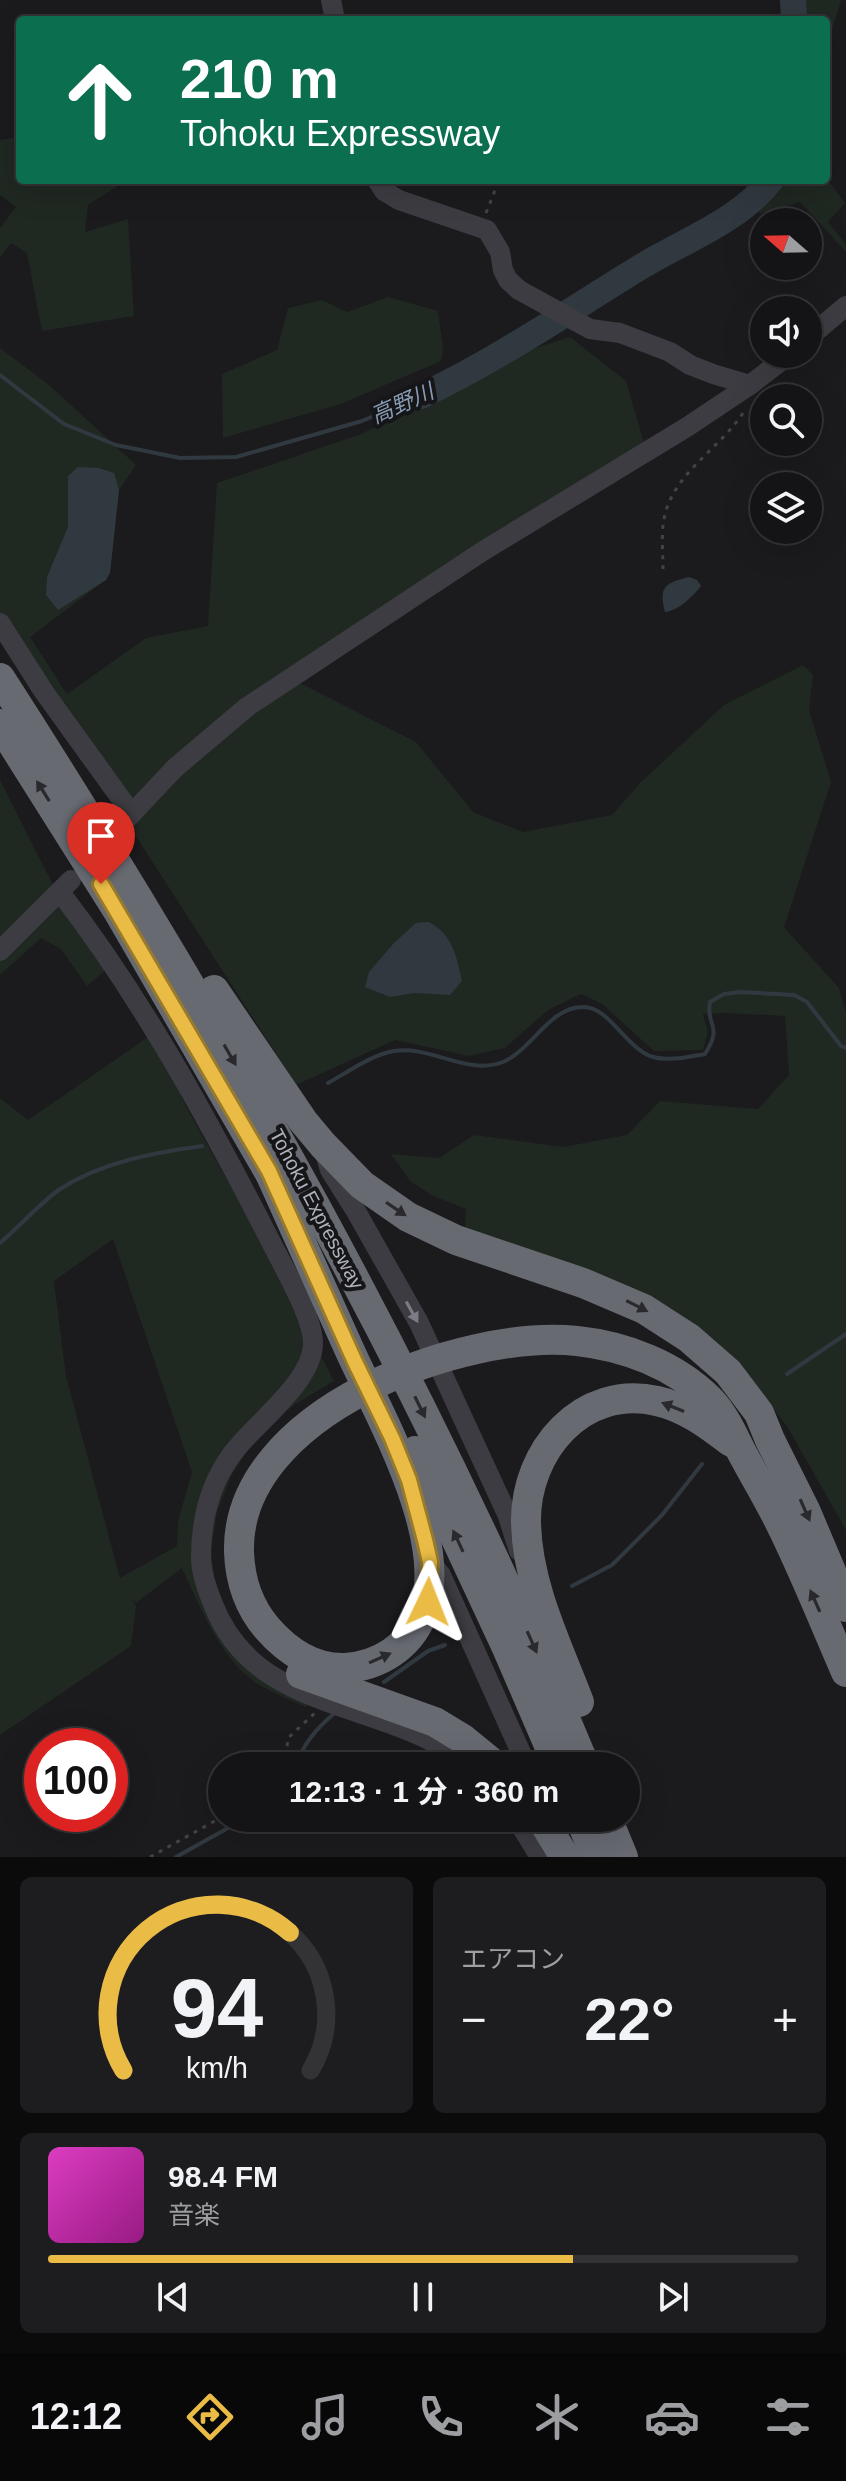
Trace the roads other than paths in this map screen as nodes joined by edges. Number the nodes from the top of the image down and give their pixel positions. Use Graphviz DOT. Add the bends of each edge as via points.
graph roads {
  1 [pos="380,184"];
  2 [pos="846,306"];
  3 [pos="822,326"];
  4 [pos="772,368"];
  5 [pos="751,384"];
  6 [pos="750,385"];
  7 [pos="0,623"];
  8 [pos="0,678"];
  9 [pos="0,724"];
  10 [pos="76,796"];
  11 [pos="0,951"];
  12 [pos="323,1145"];
  13 [pos="269,1171"];
  14 [pos="450,1348"];
  15 [pos="350,1389"];
  16 [pos="770,1440"];
  17 [pos="739,1447"];
  18 [pos="430,1562"];
  19 [pos="531,1570"];
  20 [pos="846,1607"];
  21 [pos="846,1672"];
  22 [pos="446,1752"];
  23 [pos="479,1752"];
  24 [pos="521,1752"];
  25 [pos="552,1752"];
  26 [pos="579,1752"];
  27 [pos="599,1752"];
  28 [pos="586,1832"];
  29 [pos="613,1832"];
  30 [pos="631,1832"];
  31 [pos="596,1857"];
  32 [pos="623,1857"];
  33 [pos="641,1857"];
  1 -- 6 [label="street" via="399,200 487,230 508,280 578,324 620,333"];
  2 -- 3 [label="street"];
  4 -- 5 [label="street"];
  6 -- 7 [label="street" via="483,551 247,707 175,768 128,818"];
  8 -- 10 [label="highway, Tohoku Expressway"];
  13 -- 9 [label="highway, Tohoku Expressway, one-way" via="118,911"];
  10 -- 12 [label="highway"];
  10 -- 26 [label="highway, Tohoku Expressway, one-way" via="291,1158 384,1334"];
  11 -- 22 [label="street" via="65,886 199,1103 312,1332 313,1348 297,1383 241,1443 211,1492 201,1564 225,1629 275,1678 325,1703 427,1738"];
  12 -- 16 [label="highway, one-way" via="362,1185 419,1222 618,1297 667,1322 711,1356 744,1391"];
  12 -- 19 [label="street, one-way" via="330,1170 419,1323 508,1516 524,1566"];
  13 -- 18 [label="highway" via="392,1438"];
  25 -- 13 [label="highway, Tohoku Expressway, one-way" via="411,1442"];
  14 -- 15 [label="highway" via="404,1356"];
  14 -- 16 [label="highway" via="506,1328 581,1327 626,1336 669,1353 705,1376"];
  14 -- 17 [label="highway" via="576,1340 639,1355 677,1374 710,1400"];
  15 -- 18 [label="highway, one-way" via="287,1445 249,1498 239,1540 243,1582 251,1602 269,1630 293,1652 324,1666 359,1666 393,1652 408,1639 428,1602"];
  15 -- 23 [label="highway" via="316,1403 281,1431 241,1483 224,1542 236,1606 258,1640 287,1667 435,1722"];
  16 -- 20 [label="highway, one-way"];
  17 -- 19 [label="highway, one-way" via="680,1408 642,1398 608,1402 571,1420 542,1454 533,1475 526,1521"];
  21 -- 17 [label="highway, one-way" via="784,1530"];
  18 -- 24 [label="street" via="441,1575"];
  19 -- 27 [label="highway"];
  28 -- 31 [label="highway"];
  29 -- 32 [label="highway"];
  30 -- 33 [label="highway"];
}
